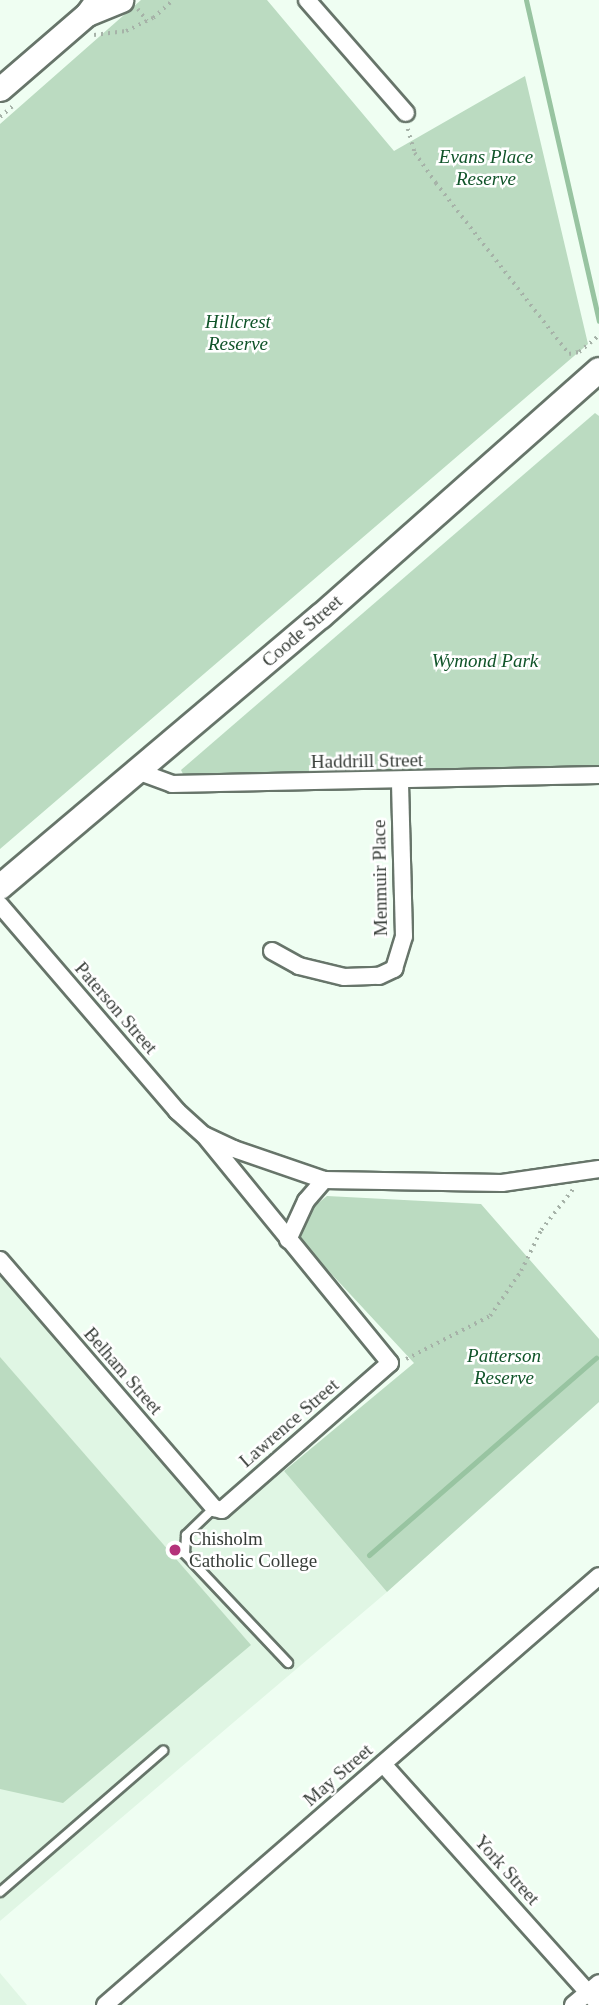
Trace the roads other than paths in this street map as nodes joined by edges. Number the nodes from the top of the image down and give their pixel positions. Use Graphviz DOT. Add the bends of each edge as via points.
graph roads {
  1 [pos="121,0"];
  2 [pos="307,0"];
  3 [pos="92,7"];
  4 [pos="0,89"];
  5 [pos="405,113"];
  6 [pos="597,376"];
  7 [pos="137,771"];
  8 [pos="599,775"];
  9 [pos="400,782"];
  10 [pos="0,887"];
  11 [pos="0,905"];
  12 [pos="272,951"];
  13 [pos="204,1135"];
  14 [pos="599,1169"];
  15 [pos="324,1180"];
  16 [pos="288,1240"];
  17 [pos="0,1260"];
  18 [pos="390,1363"];
  19 [pos="214,1508"];
  20 [pos="599,1576"];
  21 [pos="288,1663"];
  22 [pos="163,1752"];
  23 [pos="383,1764"];
  24 [pos="0,1892"];
  25 [pos="594,1987"];
  26 [pos="105,2005"];
  27 [pos="573,2005"];
  28 [pos="599,2005"];
  1 -- 3 [label="street"];
  2 -- 5 [label="street"];
  3 -- 4 [label="street"];
  6 -- 7 [label="main road, Coode Street"];
  7 -- 9 [label="street, Haddrill Street" via="172,784"];
  7 -- 10 [label="main road, Coode Street"];
  8 -- 9 [label="street, Haddrill Street"];
  9 -- 12 [label="street, Menmuir Place" via="404,936 394,969 379,976 344,978 299,966"];
  11 -- 13 [label="street, Paterson Street" via="177,1111"];
  13 -- 15 [label="street, Paterson Street"];
  13 -- 16 [label="street, Paterson Street"];
  14 -- 15 [label="street, Paterson Street" via="502,1183"];
  15 -- 16 [label="street" via="306,1202"];
  16 -- 18 [label="street, Paterson Street"];
  17 -- 19 [label="street, Belham Street"];
  18 -- 19 [label="street, Lawrence Street" via="222,1510"];
  19 -- 21 [label="lane" via="187,1535 185,1554"];
  20 -- 23 [label="street, May Street"];
  22 -- 24 [label="lane"];
  23 -- 25 [label="street, York Street"];
  23 -- 26 [label="street, May Street"];
  25 -- 27 [label="street"];
  25 -- 28 [label="street, York Street"];
}
